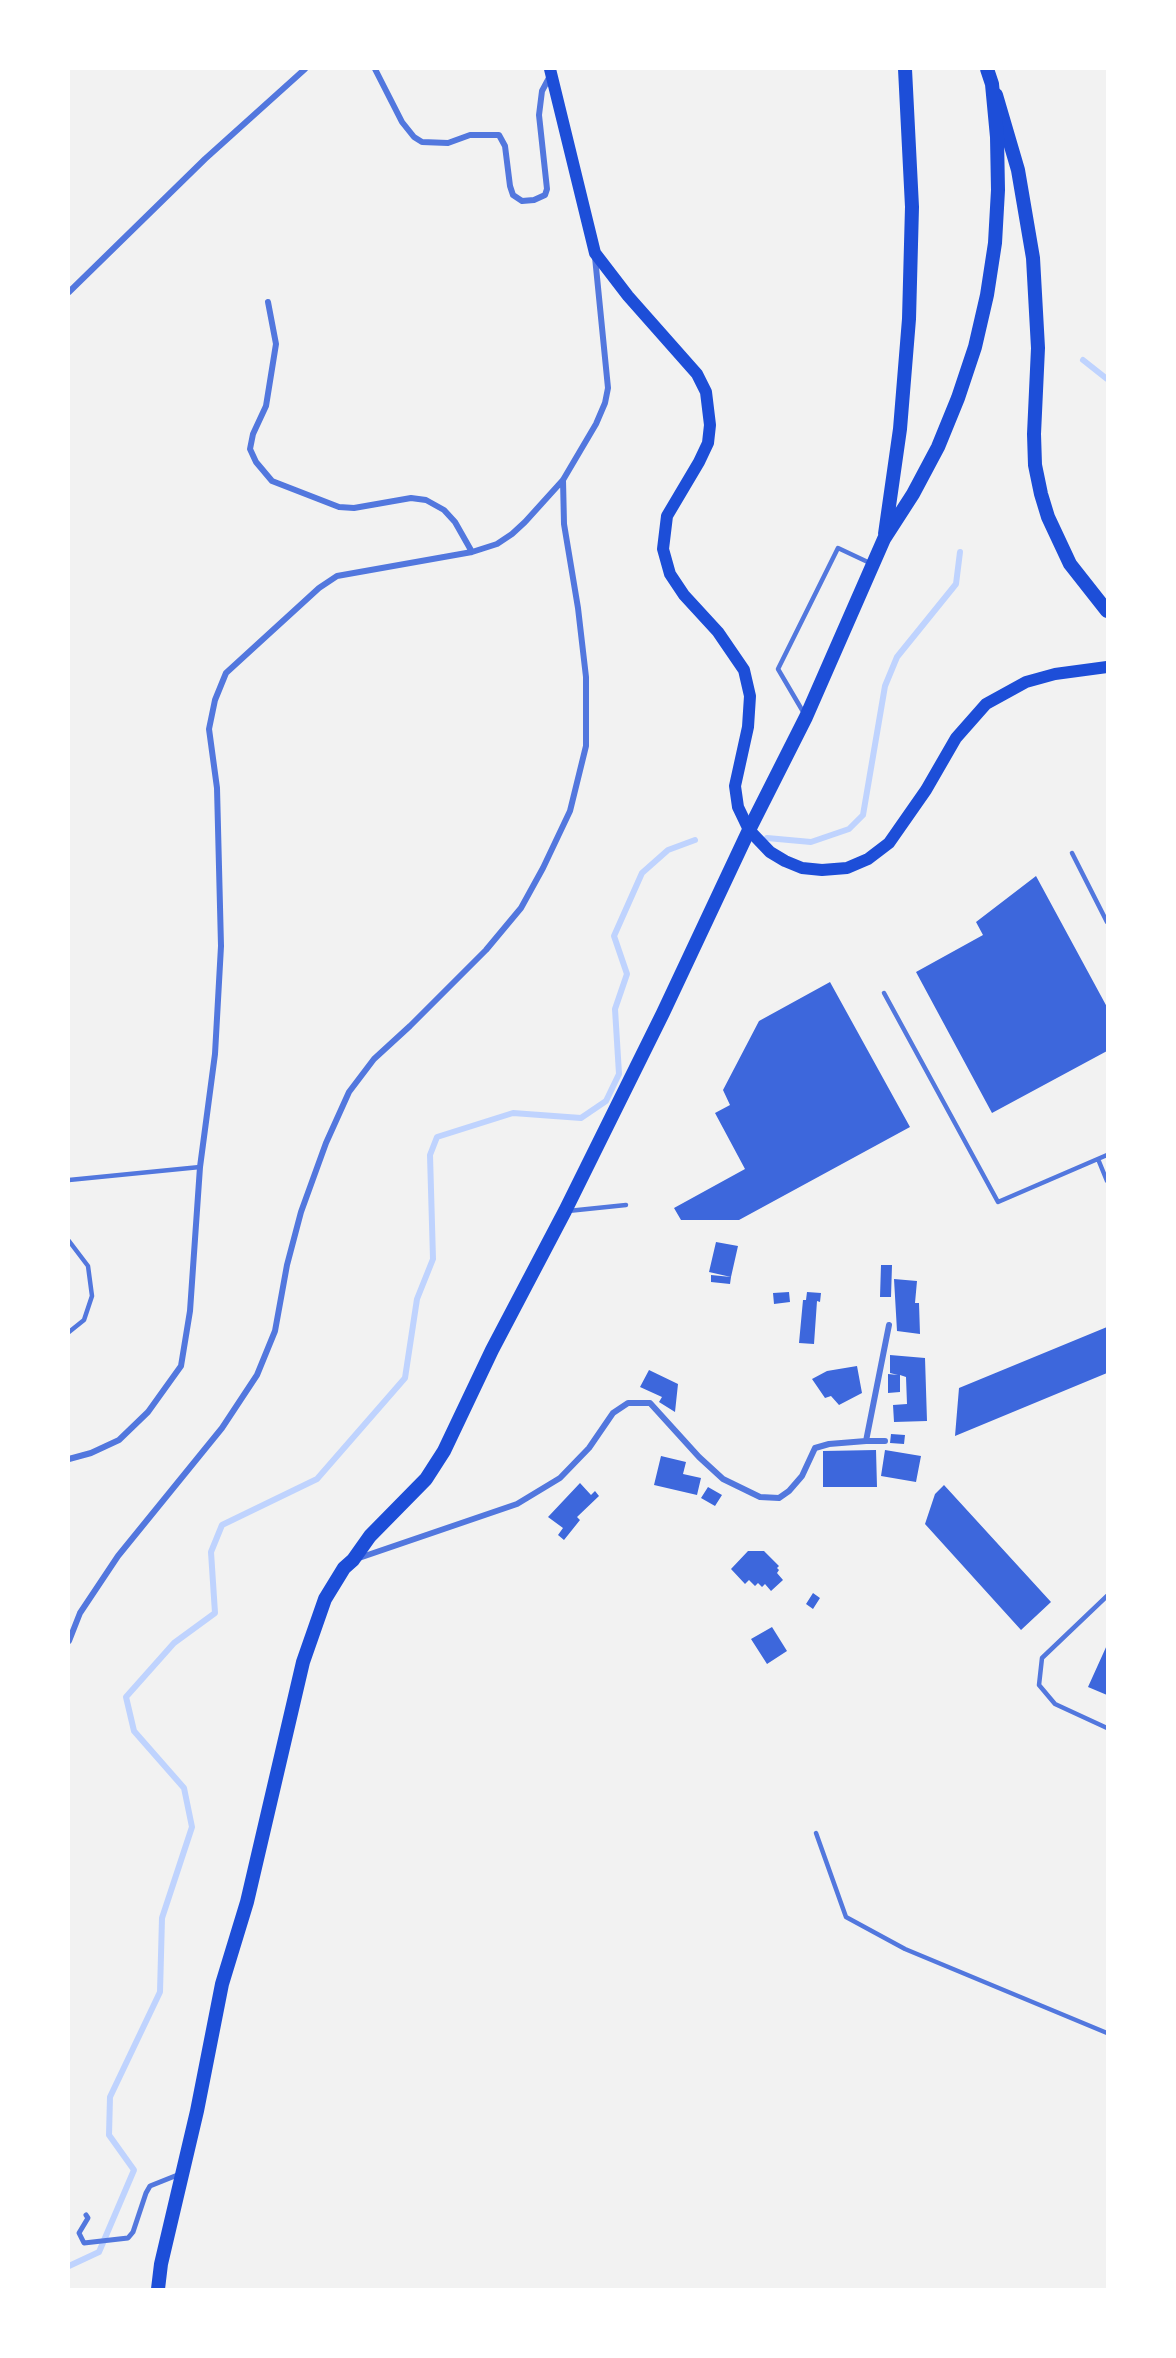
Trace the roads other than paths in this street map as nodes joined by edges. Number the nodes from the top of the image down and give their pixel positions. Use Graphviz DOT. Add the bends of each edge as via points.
graph roads {
  1 [pos="305,69"];
  2 [pos="375,69"];
  3 [pos="905,69"];
  4 [pos="987,69"];
  5 [pos="551,72"];
  6 [pos="992,84"];
  7 [pos="595,253"];
  8 [pos="69,292"];
  9 [pos="268,302"];
  10 [pos="563,480"];
  11 [pos="884,540"];
  12 [pos="472,552"];
  13 [pos="874,565"];
  14 [pos="1107,611"];
  15 [pos="1107,667"];
  16 [pos="806,717"];
  17 [pos="749,830"];
  18 [pos="1072,854"];
  19 [pos="1107,922"];
  20 [pos="884,993"];
  21 [pos="1107,1155"];
  22 [pos="1098,1159"];
  23 [pos="201,1167"];
  24 [pos="69,1180"];
  25 [pos="1107,1181"];
  26 [pos="626,1205"];
  27 [pos="565,1211"];
  28 [pos="69,1241"];
  29 [pos="889,1325"];
  30 [pos="69,1332"];
  31 [pos="866,1441"];
  32 [pos="885,1441"];
  33 [pos="69,1459"];
  34 [pos="352,1560"];
  35 [pos="1107,1596"];
  36 [pos="69,1641"];
  37 [pos="1107,1728"];
  38 [pos="816,1833"];
  39 [pos="1107,2033"];
  40 [pos="182,2174"];
  41 [pos="86,2215"];
  42 [pos="158,2289"];
  1 -- 8 [label="street" via="205,159"];
  2 -- 5 [label="street" via="402,122 422,142 448,143 470,135 499,135 505,146 513,195 522,201 545,195 547,189 538,116"];
  3 -- 11 [label="main road" via="912,207 909,319 900,429"];
  4 -- 6 [label="main road"];
  5 -- 7 [label="main road"];
  6 -- 11 [label="main road" via="997,211 987,295 975,347 938,447"];
  6 -- 14 [label="main road" via="1018,170 1033,258 1038,348 1035,465 1041,494 1070,564"];
  7 -- 10 [label="street" via="608,388 596,424"];
  7 -- 17 [label="main road" via="697,374 706,392 708,443 667,516 663,549 670,574 684,595 718,632 744,670 750,696 748,728 735,786 738,807"];
  9 -- 12 [label="street" via="276,344 266,406 250,449 256,462 272,481 339,507 411,498 426,500 455,522"];
  10 -- 12 [label="street" via="512,534"];
  10 -- 36 [label="street" via="564,524 586,677 586,746 570,811 521,908 486,950 374,1059 350,1092 301,1212 275,1331 257,1375 222,1428 118,1556 80,1613"];
  11 -- 13 [label="main road"];
  12 -- 23 [label="street" via="337,576 226,673 209,729 217,788 221,946 215,1054"];
  13 -- 16 [label="main road"];
  13 -- 16 [label="lane" via="838,548 778,669"];
  15 -- 17 [label="main road" via="1026,682 986,704 956,738 889,843 868,859 847,868 802,868 770,852"];
  16 -- 17 [label="main road"];
  17 -- 27 [label="main road"];
  18 -- 19 [label="lane"];
  20 -- 22 [label="lane" via="998,1202"];
  21 -- 22 [label="lane"];
  22 -- 25 [label="lane"];
  23 -- 24 [label="lane"];
  23 -- 33 [label="street" via="190,1311 181,1366 148,1412 119,1440"];
  26 -- 27 [label="lane"];
  27 -- 34 [label="main road" via="444,1451 426,1479"];
  28 -- 30 [label="lane" via="88,1266 92,1296 84,1320"];
  29 -- 31 [label="street"];
  31 -- 32 [label="street"];
  31 -- 34 [label="street" via="815,1448 802,1476 789,1491 778,1498 760,1497 723,1479 650,1403 628,1403 613,1413 589,1448 560,1478 517,1504"];
  34 -- 40 [label="main road" via="325,1599 303,1662 247,1902 222,1984"];
  35 -- 37 [label="lane" via="1042,1658 1039,1685 1055,1704"];
  38 -- 39 [label="lane" via="846,1917 905,1949"];
  40 -- 41 [label="street" via="150,2186 128,2238 90,2244 81,2240 79,2233"];
  40 -- 42 [label="main road"];
}
